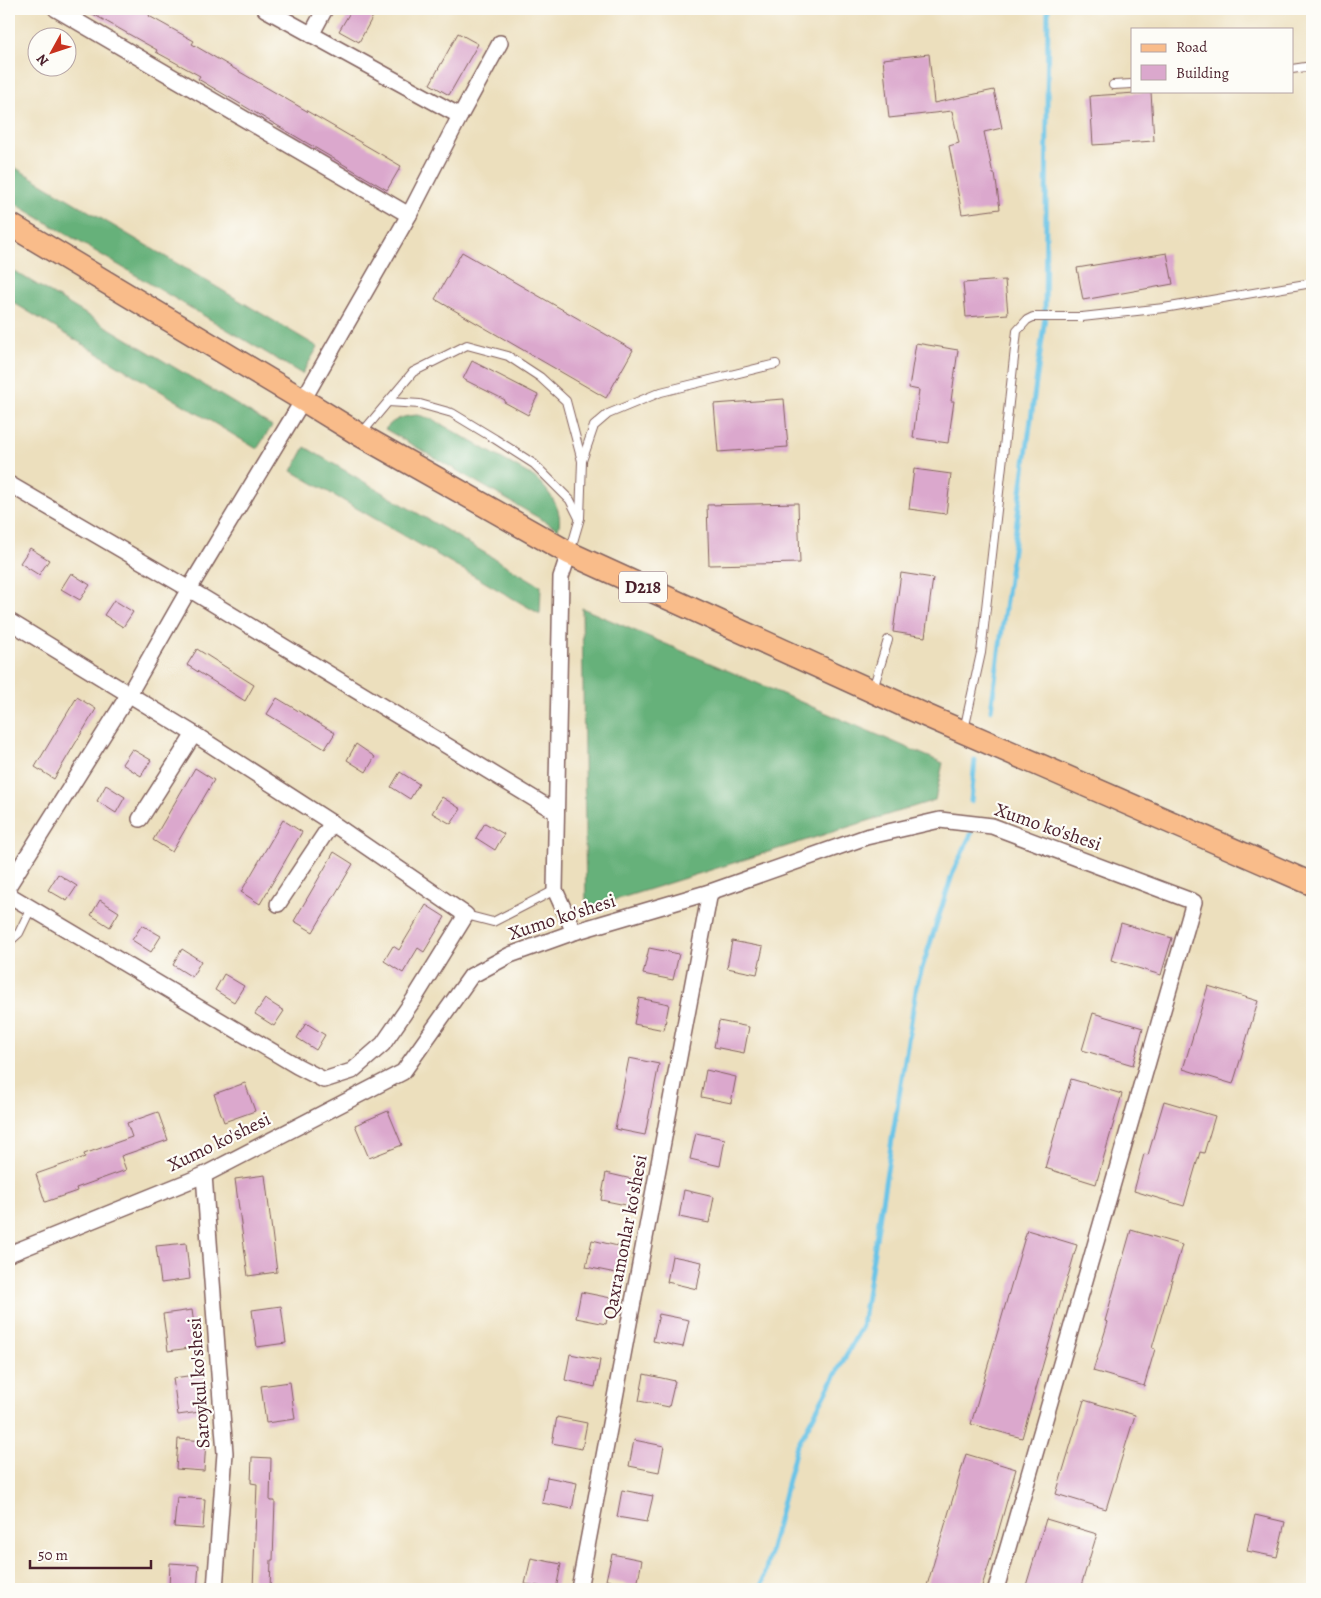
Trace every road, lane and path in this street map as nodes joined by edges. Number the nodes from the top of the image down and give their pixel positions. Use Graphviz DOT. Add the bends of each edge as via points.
graph roads {
  1 [pos="56,9"];
  2 [pos="265,9"];
  3 [pos="325,9"];
  4 [pos="310,35"];
  5 [pos="500,43"];
  6 [pos="1312,66"];
  7 [pos="1294,70"];
  8 [pos="1131,84"];
  9 [pos="1113,85"];
  10 [pos="460,116"];
  11 [pos="409,215"];
  12 [pos="9,224"];
  13 [pos="1312,283"];
  14 [pos="776,364"];
  15 [pos="303,400"];
  16 [pos="388,402"];
  17 [pos="360,435"];
  18 [pos="582,461"];
  19 [pos="9,484"];
  20 [pos="580,518"];
  21 [pos="569,554"];
  22 [pos="189,589"];
  23 [pos="9,621"];
  24 [pos="888,640"];
  25 [pos="872,691"];
  26 [pos="129,694"];
  27 [pos="964,732"];
  28 [pos="194,734"];
  29 [pos="556,812"];
  30 [pos="140,819"];
  31 [pos="332,823"];
  32 [pos="1312,884"];
  33 [pos="9,885"];
  34 [pos="554,890"];
  35 [pos="710,892"];
  36 [pos="9,895"];
  37 [pos="278,904"];
  38 [pos="31,908"];
  39 [pos="466,915"];
  40 [pos="574,932"];
  41 [pos="9,942"];
  42 [pos="204,1175"];
  43 [pos="9,1254"];
  44 [pos="215,1589"];
  45 [pos="578,1589"];
  46 [pos="996,1589"];
  1 -- 11 [label="street"];
  2 -- 4 [label="street"];
  3 -- 4 [label="street"];
  4 -- 10 [label="street"];
  5 -- 10 [label="street"];
  6 -- 7 [label="lane"];
  8 -- 9 [label="lane"];
  10 -- 11 [label="street"];
  11 -- 15 [label="street"];
  12 -- 15 [label="main road, D218"];
  13 -- 27 [label="lane" via="1082,318 1033,317 1017,331 981,653"];
  14 -- 18 [label="lane" via="661,392 608,414 594,426"];
  15 -- 17 [label="main road, D218"];
  15 -- 22 [label="street"];
  16 -- 17 [label="lane"];
  16 -- 18 [label="lane" via="413,372 468,345 508,356 540,377 566,401"];
  16 -- 20 [label="lane" via="420,404 452,413 534,464 570,500"];
  17 -- 21 [label="main road, D218"];
  18 -- 20 [label="lane"];
  19 -- 22 [label="street"];
  20 -- 21 [label="lane"];
  21 -- 25 [label="main road, D218"];
  21 -- 29 [label="street" via="560,577"];
  22 -- 26 [label="street"];
  22 -- 29 [label="street"];
  23 -- 26 [label="street"];
  24 -- 25 [label="lane"];
  25 -- 27 [label="main road, D218"];
  26 -- 28 [label="street"];
  26 -- 33 [label="street"];
  27 -- 32 [label="main road, D218"];
  28 -- 30 [label="street"];
  28 -- 31 [label="street"];
  29 -- 34 [label="street"];
  31 -- 37 [label="street"];
  31 -- 39 [label="street"];
  34 -- 39 [label="lane" via="493,922"];
  34 -- 40 [label="street"];
  35 -- 40 [label="street, Xumo ko'shesi"];
  35 -- 45 [label="street, Qaxramonlar ko'shesi"];
  35 -- 46 [label="street, Xumo ko'shesi" via="866,837 940,820 992,826 1194,902"];
  36 -- 38 [label="street"];
  38 -- 39 [label="street" via="324,1080 352,1071 383,1044"];
  38 -- 41 [label="lane" via="18,933"];
  40 -- 42 [label="street, Xumo ko'shesi" via="510,955 471,976 403,1072"];
  42 -- 43 [label="street, Xumo ko'shesi"];
  42 -- 44 [label="street, Saroykul ko'shesi" via="225,1453"];
}
